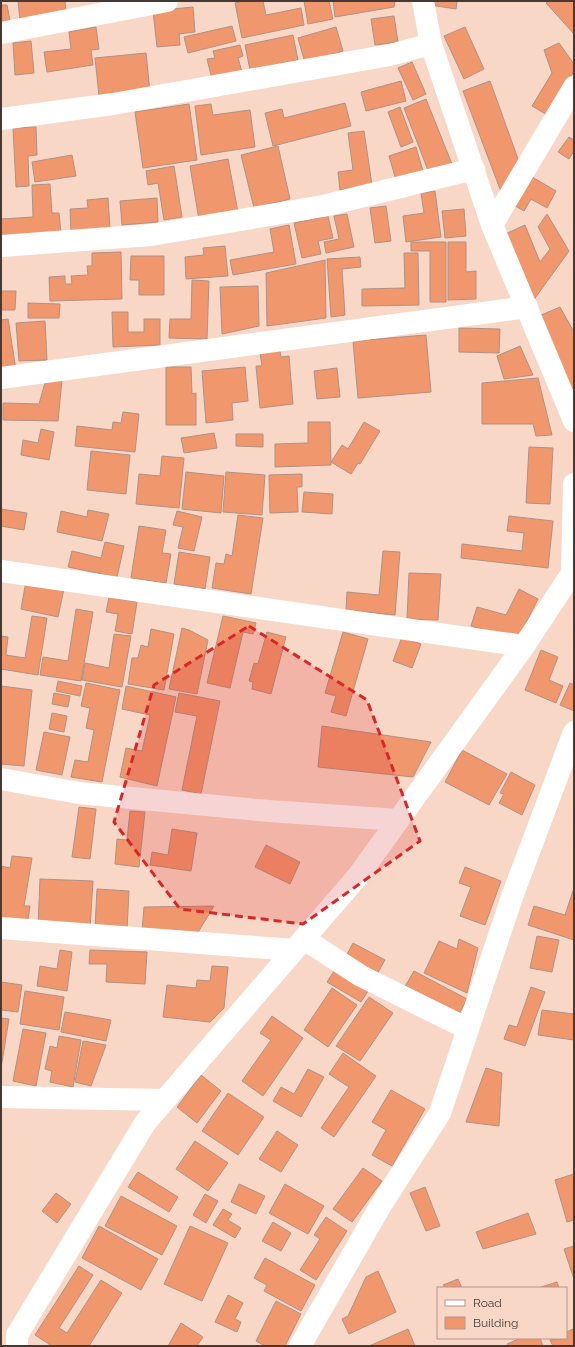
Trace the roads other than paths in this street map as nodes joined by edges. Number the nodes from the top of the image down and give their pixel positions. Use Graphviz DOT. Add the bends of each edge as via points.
graph roads {
  1 [pos="167,1"];
  2 [pos="423,1"];
  3 [pos="1,33"];
  4 [pos="431,44"];
  5 [pos="574,87"];
  6 [pos="1,119"];
  7 [pos="474,169"];
  8 [pos="492,225"];
  9 [pos="1,246"];
  10 [pos="527,307"];
  11 [pos="1,378"];
  12 [pos="574,420"];
  13 [pos="574,484"];
  14 [pos="574,497"];
  15 [pos="1,571"];
  16 [pos="524,646"];
  17 [pos="574,732"];
  18 [pos="1,779"];
  19 [pos="398,820"];
  20 [pos="1,928"];
  21 [pos="299,945"];
  22 [pos="468,1029"];
  23 [pos="1,1097"];
  24 [pos="164,1100"];
  25 [pos="17,1346"];
  26 [pos="300,1346"];
  1 -- 3 [label="street"];
  2 -- 4 [label="street"];
  4 -- 6 [label="street" via="390,55 113,104"];
  4 -- 7 [label="street"];
  5 -- 8 [label="street"];
  7 -- 8 [label="street"];
  7 -- 9 [label="street" via="323,206 150,235"];
  8 -- 10 [label="street"];
  10 -- 11 [label="street"];
  10 -- 12 [label="street"];
  13 -- 14 [label="street"];
  14 -- 16 [label="street" via="572,573"];
  15 -- 16 [label="street"];
  16 -- 19 [label="street"];
  17 -- 22 [label="street" via="512,897"];
  18 -- 19 [label="street" via="79,793"];
  19 -- 21 [label="street" via="358,876"];
  20 -- 21 [label="street"];
  21 -- 22 [label="street"];
  21 -- 24 [label="street"];
  22 -- 26 [label="street" via="440,1113 381,1204"];
  23 -- 24 [label="street"];
  24 -- 25 [label="street" via="145,1123 17,1335"];
}
